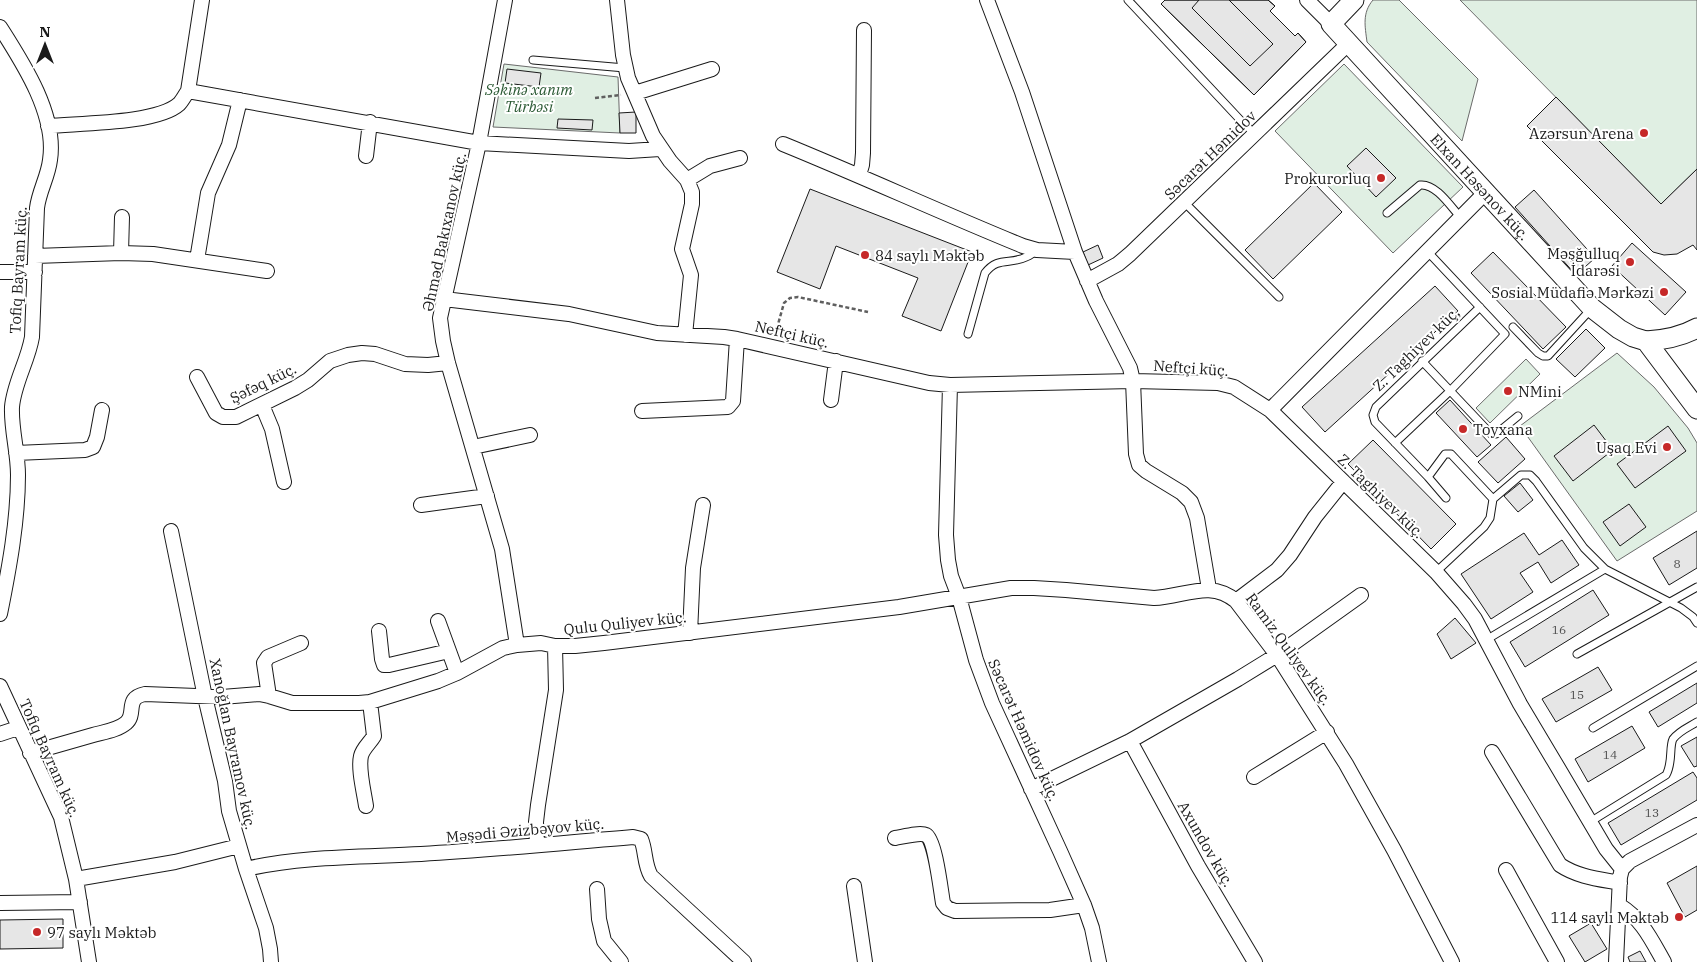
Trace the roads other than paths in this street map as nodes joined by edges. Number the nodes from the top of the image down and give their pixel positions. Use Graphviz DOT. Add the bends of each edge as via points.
graph roads {
  1 [pos="202,0"];
  2 [pos="506,0"];
  3 [pos="617,0"];
  4 [pos="987,0"];
  5 [pos="1128,0"];
  6 [pos="1307,0"];
  7 [pos="1354,0"];
  8 [pos="1331,24"];
  9 [pos="0,27"];
  10 [pos="864,30"];
  11 [pos="1349,43"];
  12 [pos="533,60"];
  13 [pos="625,68"];
  14 [pos="712,69"];
  15 [pos="188,91"];
  16 [pos="635,93"];
  17 [pos="240,100"];
  18 [pos="370,122"];
  19 [pos="48,126"];
  20 [pos="1255,134"];
  21 [pos="479,143"];
  22 [pos="783,144"];
  23 [pos="660,149"];
  24 [pos="366,156"];
  25 [pos="740,158"];
  26 [pos="859,175"];
  27 [pos="687,180"];
  28 [pos="1485,193"];
  29 [pos="1185,203"];
  30 [pos="1387,213"];
  31 [pos="122,217"];
  32 [pos="1460,218"];
  33 [pos="1037,250"];
  34 [pos="1427,251"];
  35 [pos="1075,252"];
  36 [pos="120,253"];
  37 [pos="35,256"];
  38 [pos="197,260"];
  39 [pos="267,270"];
  40 [pos="0,272"];
  41 [pos="35,272"];
  42 [pos="1087,281"];
  43 [pos="1279,296"];
  44 [pos="444,300"];
  45 [pos="1480,306"];
  46 [pos="1592,308"];
  47 [pos="1513,327"];
  48 [pos="1697,328"];
  49 [pos="968,334"];
  50 [pos="685,335"];
  51 [pos="737,339"];
  52 [pos="1646,341"];
  53 [pos="836,361"];
  54 [pos="1422,362"];
  55 [pos="448,363"];
  56 [pos="197,377"];
  57 [pos="1133,381"];
  58 [pos="950,385"];
  59 [pos="1450,391"];
  60 [pos="831,400"];
  61 [pos="262,404"];
  62 [pos="1697,409"];
  63 [pos="102,410"];
  64 [pos="1270,410"];
  65 [pos="642,411"];
  66 [pos="1518,416"];
  67 [pos="7,433"];
  68 [pos="530,435"];
  69 [pos="1395,443"];
  70 [pos="473,447"];
  71 [pos="16,453"];
  72 [pos="1428,476"];
  73 [pos="284,482"];
  74 [pos="1343,482"];
  75 [pos="487,496"];
  76 [pos="1446,498"];
  77 [pos="1493,499"];
  78 [pos="421,504"];
  79 [pos="703,505"];
  80 [pos="171,530"];
  81 [pos="1605,569"];
  82 [pos="1436,572"];
  83 [pos="1697,587"];
  84 [pos="1209,589"];
  85 [pos="1361,595"];
  86 [pos="959,597"];
  87 [pos="1236,601"];
  88 [pos="1669,602"];
  89 [pos="0,614"];
  90 [pos="438,620"];
  91 [pos="1697,623"];
  92 [pos="379,630"];
  93 [pos="690,633"];
  94 [pos="1486,640"];
  95 [pos="301,643"];
  96 [pos="516,645"];
  97 [pos="555,646"];
  98 [pos="449,651"];
  99 [pos="1576,654"];
  100 [pos="1277,655"];
  101 [pos="1697,666"];
  102 [pos="457,673"];
  103 [pos="0,686"];
  104 [pos="269,696"];
  105 [pos="205,697"];
  106 [pos="370,702"];
  107 [pos="1697,722"];
  108 [pos="18,728"];
  109 [pos="1593,728"];
  110 [pos="1327,732"];
  111 [pos="0,734"];
  112 [pos="1130,741"];
  113 [pos="1492,752"];
  114 [pos="30,753"];
  115 [pos="1254,777"];
  116 [pos="1032,789"];
  117 [pos="366,806"];
  118 [pos="1590,822"];
  119 [pos="1697,825"];
  120 [pos="895,838"];
  121 [pos="537,845"];
  122 [pos="239,846"];
  123 [pos="246,869"];
  124 [pos="1506,870"];
  125 [pos="1621,876"];
  126 [pos="76,879"];
  127 [pos="854,886"];
  128 [pos="597,889"];
  129 [pos="80,902"];
  130 [pos="0,903"];
  131 [pos="1084,905"];
  132 [pos="1619,905"];
  133 [pos="89,962"];
  134 [pos="271,962"];
  135 [pos="621,962"];
  136 [pos="744,962"];
  137 [pos="865,962"];
  138 [pos="1099,962"];
  139 [pos="1255,962"];
  140 [pos="1452,962"];
  141 [pos="1557,962"];
  142 [pos="1616,962"];
  143 [pos="1664,962"];
  1 -- 15 [label="street"];
  2 -- 21 [label="street, Əhməd Bakıxanov küç."];
  3 -- 13 [label="street"];
  4 -- 35 [label="street, Neftçi küç." via="1022,92"];
  5 -- 20 [label="lane"];
  6 -- 8 [label="street, Elxan Həsənov küç."];
  7 -- 8 [label="street"];
  8 -- 11 [label="street, Elxan Həsənov küç."];
  9 -- 19 [label="street, Tofiq Bayram küç." via="25,67"];
  10 -- 26 [label="street" via="863,153"];
  11 -- 20 [label="street, Səcarət Həmidov"];
  11 -- 28 [label="street, Elxan Həsənov küç."];
  12 -- 13 [label="lane"];
  13 -- 16 [label="street"];
  14 -- 16 [label="street"];
  15 -- 17 [label="street"];
  15 -- 19 [label="street" via="179,104 153,116"];
  16 -- 23 [label="street"];
  17 -- 18 [label="street"];
  17 -- 38 [label="street" via="229,145 208,193"];
  18 -- 21 [label="street"];
  18 -- 24 [label="street"];
  19 -- 37 [label="street, Tofiq Bayram küç." via="50,161 38,200"];
  20 -- 29 [label="street, Səcarət Həmidov"];
  21 -- 23 [label="street" via="629,151"];
  21 -- 44 [label="street, Əhməd Bakıxanov küç."];
  22 -- 26 [label="street"];
  23 -- 27 [label="street"];
  25 -- 27 [label="street" via="710,166"];
  26 -- 33 [label="street" via="936,211"];
  27 -- 50 [label="street" via="692,204 682,249 691,275"];
  28 -- 32 [label="street"];
  28 -- 46 [label="street, Elxan Həsənov küç."];
  29 -- 42 [label="street, Səcarət Həmidov" via="1118,264"];
  29 -- 43 [label="lane"];
  30 -- 32 [label="lane" via="1420,185 1426,184 1433,187"];
  31 -- 36 [label="street"];
  32 -- 34 [label="street"];
  33 -- 35 [label="street"];
  33 -- 49 [label="lane" via="1025,258 999,262 985,273"];
  34 -- 45 [label="lane"];
  34 -- 64 [label="street"];
  35 -- 42 [label="street, Neftçi küç."];
  36 -- 37 [label="street"];
  36 -- 38 [label="street"];
  37 -- 41 [label="street, Tofiq Bayram küç."];
  38 -- 39 [label="street"];
  40 -- 41 [label="street"];
  41 -- 67 [label="street, Tofiq Bayram küç." via="32,337"];
  42 -- 57 [label="street, Neftçi küç." via="1124,353"];
  44 -- 50 [label="street, Neftçi küç." via="569,314 658,333"];
  44 -- 55 [label="street, Əhməd Bakıxanov küç." via="440,318"];
  45 -- 54 [label="lane, Z. Taghiyev küç,"];
  45 -- 59 [label="lane" via="1505,334"];
  46 -- 47 [label="lane" via="1548,356 1538,354"];
  46 -- 52 [label="street, Elxan Həsənov küç." via="1619,329"];
  48 -- 52 [label="street" via="1674,337"];
  50 -- 51 [label="street, Neftçi küç."];
  51 -- 53 [label="street, Neftçi küç."];
  51 -- 65 [label="street" via="734,401 728,408"];
  52 -- 62 [label="street"];
  53 -- 58 [label="street, Neftçi küç."];
  53 -- 60 [label="street"];
  54 -- 59 [label="lane"];
  54 -- 69 [label="lane, Z. Taghiyev küç," via="1376,407 1373,415 1375,422"];
  55 -- 61 [label="street, Şəfəq küç." via="405,364 375,354 348,355 330,361 308,380"];
  55 -- 70 [label="street, Əhməd Bakıxanov küç."];
  56 -- 61 [label="street, Şəfəq küç." via="216,413 223,417 236,417"];
  57 -- 58 [label="street, Neftçi küç."];
  57 -- 64 [label="street, Neftçi küç." via="1234,386"];
  57 -- 84 [label="street" via="1139,465 1191,502 1197,518"];
  58 -- 86 [label="street, Səcarət Həmidov küç." via="946,535 951,576"];
  59 -- 66 [label="lane" via="1491,434 1496,434"];
  59 -- 69 [label="lane"];
  61 -- 73 [label="street" via="272,429"];
  63 -- 71 [label="street" via="93,447"];
  64 -- 74 [label="street, Z. Taghiyev küç."];
  67 -- 71 [label="street, Tofiq Bayram küç."];
  68 -- 70 [label="street"];
  69 -- 72 [label="lane, Z. Taghiyev küç,"];
  70 -- 75 [label="street, Əhməd Bakıxanov küç."];
  71 -- 89 [label="street, Tofiq Bayram küç." via="17,505"];
  72 -- 76 [label="lane, Z. Taghiyev küç,"];
  72 -- 77 [label="lane" via="1446,454 1451,454"];
  74 -- 82 [label="street, Z. Taghiyev küç."];
  74 -- 87 [label="street" via="1277,570"];
  75 -- 78 [label="street"];
  75 -- 96 [label="street, Əhməd Bakıxanov küç." via="502,548"];
  77 -- 81 [label="lane" via="1521,475 1530,475 1584,548"];
  77 -- 82 [label="lane" via="1490,518 1484,527"];
  79 -- 93 [label="street" via="693,568"];
  80 -- 105 [label="street, Xanoğlan Bayramov küç."];
  81 -- 88 [label="lane"];
  81 -- 94 [label="lane"];
  82 -- 94 [label="street, Z. Taghiyev küç." via="1464,604"];
  83 -- 88 [label="lane"];
  84 -- 86 [label="street" via="1154,598 1018,588"];
  84 -- 87 [label="street, Ramiz Quliyev küç." via="1227,594"];
  85 -- 100 [label="street"];
  86 -- 93 [label="street, Qulu Quliyev küç."];
  86 -- 116 [label="street, Səcarət Həmidov küç." via="992,704"];
  87 -- 100 [label="street, Ramiz Quliyev küç."];
  88 -- 91 [label="lane"];
  88 -- 99 [label="lane"];
  90 -- 98 [label="street"];
  92 -- 98 [label="street" via="384,664"];
  93 -- 97 [label="street, Qulu Quliyev küç."];
  94 -- 118 [label="street, Z. Taghiyev küç."];
  95 -- 104 [label="street" via="268,657 264,663"];
  96 -- 97 [label="street, Qulu Quliyev küç." via="541,643"];
  96 -- 102 [label="street, Qulu Quliyev küç."];
  97 -- 121 [label="street" via="556,690 538,805"];
  98 -- 102 [label="street"];
  100 -- 110 [label="street, Ramiz Quliyev küç."];
  100 -- 112 [label="street"];
  101 -- 109 [label="lane"];
  102 -- 106 [label="street, Qulu Quliyev küç."];
  103 -- 108 [label="street, Tofiq Bayram küç."];
  104 -- 105 [label="street, Qulu Quliyev küç."];
  104 -- 106 [label="street, Qulu Quliyev küç." via="292,702"];
  105 -- 114 [label="street, Qulu Quliyev küç." via="139,696 134,700 130,719 125,724"];
  105 -- 122 [label="street, Xanoğlan Bayramov küç."];
  106 -- 117 [label="street" via="374,736 361,757"];
  107 -- 118 [label="lane" via="1672,741 1670,767 1666,775"];
  108 -- 111 [label="street"];
  108 -- 114 [label="street, Tofiq Bayram küç."];
  110 -- 115 [label="street"];
  110 -- 140 [label="street, Ramiz Quliyev küç." via="1373,811"];
  112 -- 116 [label="street"];
  112 -- 139 [label="street, Axundov küç."];
  113 -- 125 [label="street" via="1560,865 1584,876"];
  114 -- 126 [label="street, Tofiq Bayram küç." via="60,817"];
  116 -- 131 [label="street, Səcarət Həmidov küç."];
  118 -- 125 [label="street, Z. Taghiyev küç."];
  119 -- 125 [label="street" via="1638,856"];
  120 -- 131 [label="street" via="926,834 930,838 943,903 955,912 1050,910"];
  121 -- 123 [label="street, Məşədi Əzizbəyov küç." via="300,861"];
  121 -- 136 [label="street, Məşədi Əzizbəyov küç." via="633,837 641,840 646,868 651,876"];
  122 -- 123 [label="street, Xanoğlan Bayramov küç."];
  122 -- 126 [label="street" via="175,862"];
  123 -- 134 [label="street, Xanoğlan Bayramov küç." via="266,928"];
  124 -- 141 [label="street"];
  125 -- 132 [label="street"];
  126 -- 129 [label="street, Tofiq Bayram küç."];
  127 -- 137 [label="street"];
  128 -- 135 [label="street" via="604,941"];
  129 -- 130 [label="street"];
  129 -- 133 [label="street, Tofiq Bayram küç."];
  131 -- 138 [label="street, Səcarət Həmidov küç."];
  132 -- 142 [label="street"];
  132 -- 143 [label="street" via="1641,923"];
}
